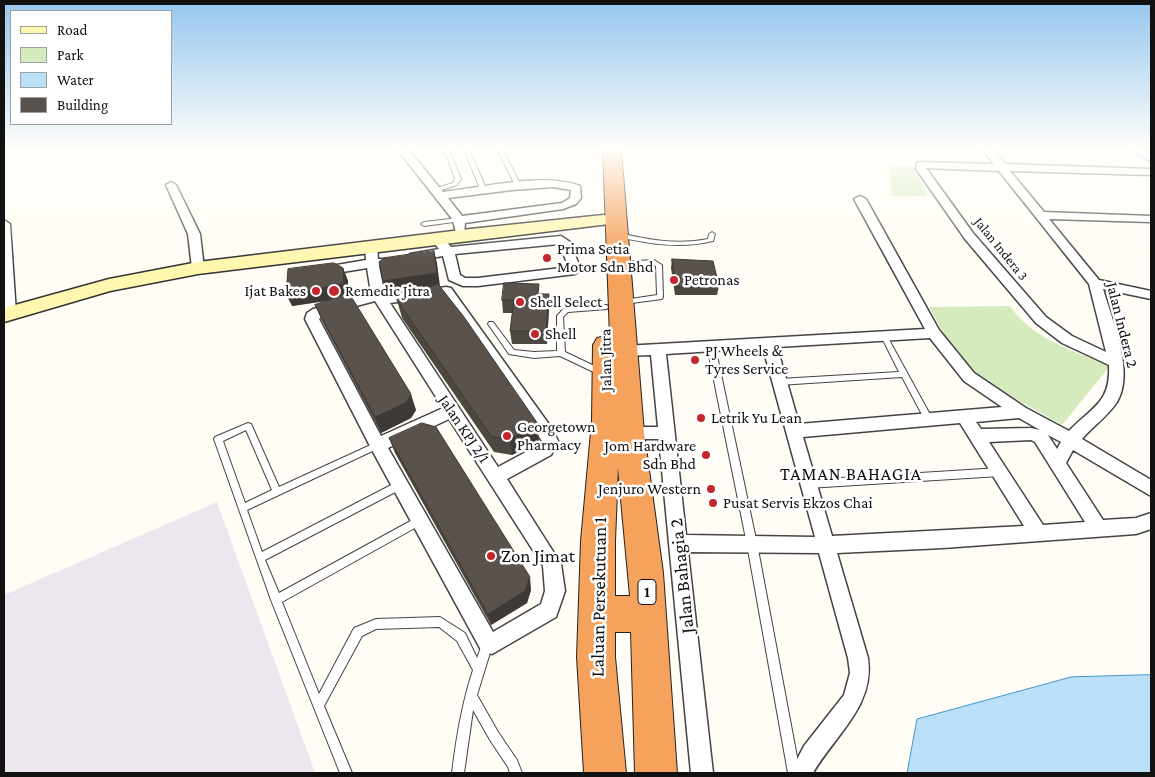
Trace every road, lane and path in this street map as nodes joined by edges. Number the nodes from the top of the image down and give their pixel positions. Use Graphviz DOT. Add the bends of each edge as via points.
graph roads {
  1 [pos="171,185"];
  2 [pos="432,185"];
  3 [pos="453,185"];
  4 [pos="482,185"];
  5 [pos="532,185"];
  6 [pos="572,185"];
  7 [pos="603,185"];
  8 [pos="611,185"];
  9 [pos="933,185"];
  10 [pos="1016,185"];
  11 [pos="519,187"];
  12 [pos="484,191"];
  13 [pos="438,193"];
  14 [pos="860,199"];
  15 [pos="1041,215"];
  16 [pos="1151,219"];
  17 [pos="4,224"];
  18 [pos="424,224"];
  19 [pos="610,227"];
  20 [pos="460,228"];
  21 [pos="712,234"];
  22 [pos="442,245"];
  23 [pos="371,255"];
  24 [pos="619,263"];
  25 [pos="198,268"];
  26 [pos="308,273"];
  27 [pos="1095,283"];
  28 [pos="1151,295"];
  29 [pos="379,299"];
  30 [pos="613,305"];
  31 [pos="6,314"];
  32 [pos="491,324"];
  33 [pos="934,333"];
  34 [pos="884,336"];
  35 [pos="768,342"];
  36 [pos="711,346"];
  37 [pos="658,349"];
  38 [pos="624,351"];
  39 [pos="561,353"];
  40 [pos="1116,362"];
  41 [pos="607,374"];
  42 [pos="905,374"];
  43 [pos="779,382"];
  44 [pos="452,411"];
  45 [pos="1021,412"];
  46 [pos="964,416"];
  47 [pos="929,420"];
  48 [pos="621,422"];
  49 [pos="793,431"];
  50 [pos="667,433"];
  51 [pos="977,436"];
  52 [pos="1071,440"];
  53 [pos="378,445"];
  54 [pos="1058,463"];
  55 [pos="1000,472"];
  56 [pos="496,477"];
  57 [pos="808,484"];
  58 [pos="400,485"];
  59 [pos="1151,489"];
  60 [pos="277,492"];
  61 [pos="242,508"];
  62 [pos="419,521"];
  63 [pos="1151,521"];
  64 [pos="1099,528"];
  65 [pos="1039,534"];
  66 [pos="678,543"];
  67 [pos="752,544"];
  68 [pos="826,545"];
  69 [pos="260,558"];
  70 [pos="276,600"];
  71 [pos="596,614"];
  72 [pos="648,614"];
  73 [pos="488,643"];
  74 [pos="478,669"];
  75 [pos="471,695"];
  76 [pos="318,706"];
  77 [pos="601,767"];
  78 [pos="346,773"];
  79 [pos="458,773"];
  80 [pos="516,773"];
  81 [pos="656,773"];
  82 [pos="702,773"];
  83 [pos="794,773"];
  84 [pos="801,773"];
  1 -- 25 [label="street" via="194,234"];
  2 -- 13 [label="street"];
  3 -- 13 [label="lane"];
  4 -- 12 [label="lane"];
  5 -- 11 [label="street"];
  6 -- 20 [label="street" via="576,188 577,197 564,206"];
  7 -- 19 [label="highway, Jalan Jitra / 1"];
  8 -- 19 [label="highway, Jalan Jitra / 1"];
  9 -- 40 [label="street, Jalan Indera 3" via="969,236 1052,332"];
  10 -- 15 [label="street, Jalan Indera 2"];
  11 -- 12 [label="street"];
  12 -- 13 [label="street"];
  13 -- 20 [label="street"];
  14 -- 33 [label="street"];
  15 -- 16 [label="street"];
  15 -- 27 [label="street, Jalan Indera 2"];
  17 -- 31 [label="street"];
  18 -- 20 [label="lane"];
  19 -- 20 [label="main road"];
  19 -- 21 [label="lane" via="665,244 711,240"];
  19 -- 24 [label="highway, Jalan Jitra / 1"];
  19 -- 30 [label="highway, Jalan Jitra / 1"];
  20 -- 22 [label="main road"];
  22 -- 22 [label="street" via="561,240 575,268 571,272 463,282 454,277"];
  22 -- 23 [label="main road"];
  22 -- 23 [label="street" via="395,260"];
  23 -- 25 [label="main road"];
  23 -- 26 [label="street"];
  23 -- 29 [label="street, Jalan KPJ 2/1"];
  24 -- 30 [label="highway, Jalan Jitra / 1"];
  24 -- 30 [label="lane" via="658,263 661,294 657,299"];
  25 -- 31 [label="main road" via="109,285"];
  27 -- 28 [label="street"];
  27 -- 40 [label="street, Jalan Indera 2"];
  29 -- 44 [label="street, Jalan KPJ 2/1"];
  29 -- 53 [label="street" via="312,316"];
  29 -- 56 [label="street" via="446,291 548,435 550,441 546,450"];
  30 -- 38 [label="highway, Jalan Jitra / 1"];
  30 -- 39 [label="lane" via="562,312"];
  30 -- 41 [label="highway, Jalan Jitra / 1"];
  32 -- 39 [label="lane" via="512,352 534,355"];
  33 -- 34 [label="street"];
  33 -- 45 [label="street" via="969,378"];
  34 -- 35 [label="street"];
  34 -- 42 [label="lane"];
  35 -- 36 [label="street"];
  35 -- 43 [label="street"];
  36 -- 37 [label="street"];
  36 -- 67 [label="lane"];
  37 -- 38 [label="street"];
  37 -- 50 [label="street, Jalan Bahagia 2"];
  38 -- 48 [label="highway, Jalan Jitra / 1"];
  39 -- 41 [label="lane"];
  40 -- 52 [label="street, Jalan Indera 2" via="1116,390 1105,406"];
  41 -- 48 [label="highway, Jalan Jitra / 1"];
  42 -- 43 [label="lane"];
  42 -- 47 [label="lane"];
  43 -- 49 [label="street"];
  44 -- 53 [label="street"];
  44 -- 56 [label="street, Jalan KPJ 2/1"];
  45 -- 46 [label="street"];
  45 -- 52 [label="street"];
  46 -- 47 [label="street"];
  46 -- 51 [label="street"];
  47 -- 49 [label="street"];
  48 -- 50 [label="street"];
  48 -- 71 [label="highway, Laluan Persekutuan 1 / 1" via="598,541"];
  48 -- 72 [label="highway, 1" via="646,573"];
  49 -- 57 [label="street"];
  50 -- 66 [label="street, Jalan Bahagia 2"];
  51 -- 54 [label="street" via="1036,434"];
  51 -- 55 [label="street"];
  52 -- 54 [label="street, Jalan Indera 2"];
  52 -- 59 [label="street"];
  53 -- 58 [label="street"];
  53 -- 60 [label="lane"];
  54 -- 64 [label="street"];
  55 -- 57 [label="lane"];
  55 -- 65 [label="street"];
  56 -- 73 [label="street, Jalan KPJ 2/1" via="552,564 555,591 549,610 492,644"];
  57 -- 68 [label="street"];
  58 -- 62 [label="street"];
  58 -- 69 [label="lane"];
  60 -- 61 [label="lane"];
  60 -- 61 [label="lane" via="248,426 218,439"];
  61 -- 69 [label="lane"];
  62 -- 70 [label="lane"];
  62 -- 73 [label="street"];
  63 -- 64 [label="street" via="1136,526"];
  64 -- 65 [label="street"];
  65 -- 68 [label="street"];
  66 -- 67 [label="street"];
  66 -- 82 [label="street, Jalan Bahagia 2"];
  67 -- 68 [label="street"];
  67 -- 83 [label="lane"];
  68 -- 84 [label="street" via="860,673 851,702"];
  69 -- 70 [label="lane"];
  70 -- 76 [label="lane"];
  71 -- 72 [label="highway"];
  71 -- 77 [label="highway, Laluan Persekutuan 1 / 1"];
  72 -- 81 [label="highway, 1"];
  73 -- 74 [label="lane"];
  74 -- 75 [label="lane"];
  74 -- 76 [label="lane" via="462,637 440,622 376,624 358,632"];
  75 -- 79 [label="lane" via="462,730"];
  75 -- 80 [label="lane"];
  76 -- 78 [label="lane"];
}
